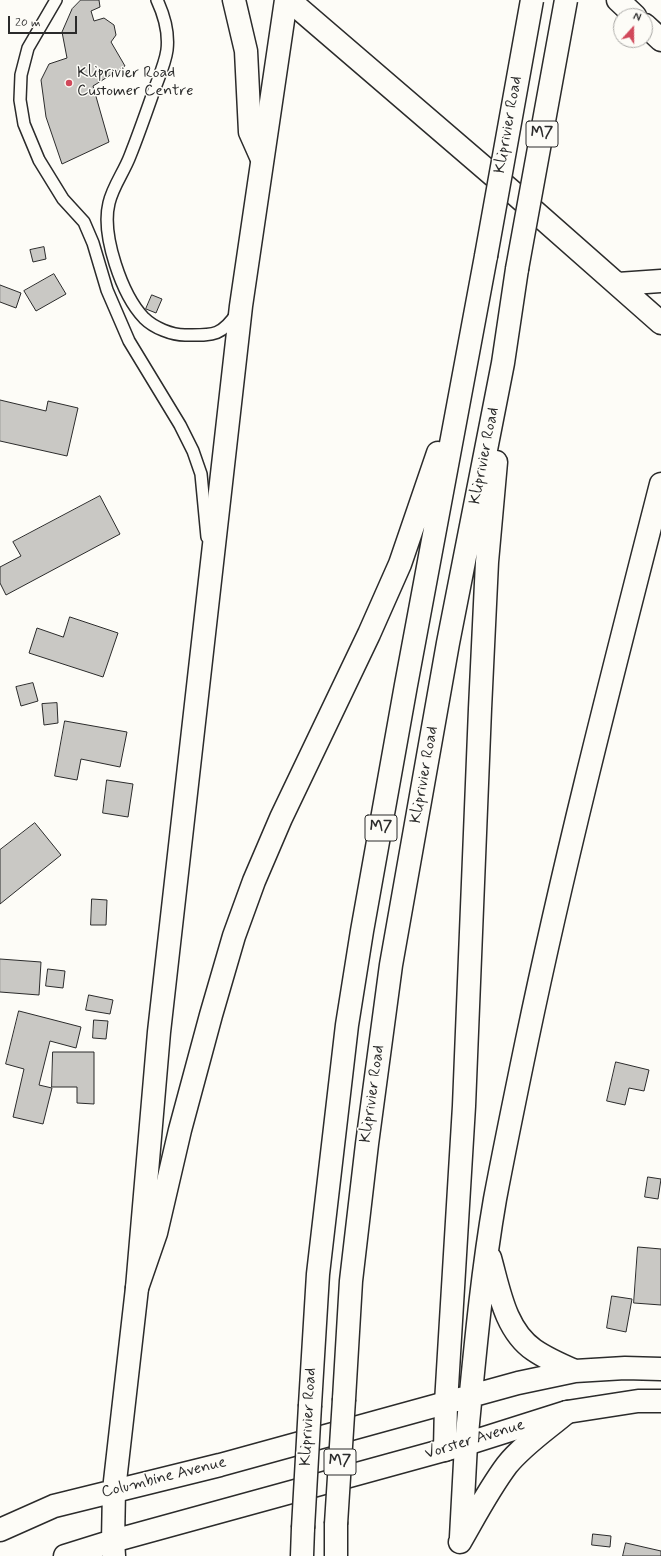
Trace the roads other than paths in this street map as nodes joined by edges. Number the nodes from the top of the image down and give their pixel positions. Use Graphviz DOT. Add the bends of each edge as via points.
graph roads {
  1 [pos="56,0"];
  2 [pos="157,0"];
  3 [pos="234,0"];
  4 [pos="286,0"];
  5 [pos="289,0"];
  6 [pos="532,0"];
  7 [pos="566,0"];
  8 [pos="618,0"];
  9 [pos="626,8"];
  10 [pos="653,32"];
  11 [pos="661,40"];
  12 [pos="262,159"];
  13 [pos="661,280"];
  14 [pos="618,284"];
  15 [pos="241,306"];
  16 [pos="661,323"];
  17 [pos="503,363"];
  18 [pos="460,392"];
  19 [pos="661,484"];
  20 [pos="211,581"];
  21 [pos="488,1250"];
  22 [pos="137,1288"];
  23 [pos="661,1369"];
  24 [pos="575,1371"];
  25 [pos="470,1396"];
  26 [pos="661,1401"];
  27 [pos="446,1403"];
  28 [pos="567,1412"];
  29 [pos="466,1444"];
  30 [pos="445,1450"];
  31 [pos="114,1490"];
  32 [pos="0,1530"];
  33 [pos="114,1548"];
  34 [pos="460,1549"];
  35 [pos="65,1556"];
  36 [pos="302,1556"];
  37 [pos="336,1556"];
  1 -- 20 [label="lane" via="28,48 21,74 20,100 24,124 39,160 63,199 84,222 107,290 129,341 180,425 193,452 201,474"];
  2 -- 15 [label="lane" via="166,27 167,50 130,157 109,203 107,227 110,250 133,304 145,319 159,329 180,335 222,331"];
  3 -- 12 [label="main road" via="246,51 250,132"];
  4 -- 12 [label="main road"];
  5 -- 14 [label="main road"];
  6 -- 18 [label="main road, Kliprivier Road / M7, bridge"];
  7 -- 17 [label="main road, Kliprivier Road / M7, bridge" via="517,269"];
  8 -- 9 [label="main road"];
  10 -- 11 [label="main road"];
  12 -- 15 [label="main road"];
  13 -- 14 [label="main road"];
  14 -- 16 [label="main road"];
  15 -- 20 [label="main road"];
  17 -- 27 [label="main road" via="487,562 464,1106"];
  17 -- 37 [label="main road, Kliprivier Road / M7, bridge" via="448,643 391,965 351,1281"];
  18 -- 22 [label="main road" via="400,564 251,888 211,1014 156,1233"];
  18 -- 36 [label="main road, Kliprivier Road / M7, bridge" via="347,1025 318,1274"];
  19 -- 21 [label="main road" via="571,840 517,1088"];
  20 -- 22 [label="main road" via="159,1032"];
  21 -- 24 [label="main road" via="512,1327 534,1350 553,1362"];
  21 -- 25 [label="main road"];
  22 -- 31 [label="main road"];
  23 -- 24 [label="main road"];
  24 -- 25 [label="main road"];
  25 -- 27 [label="main road"];
  25 -- 29 [label="main road"];
  26 -- 28 [label="main road, Vorster Avenue" via="638,1401"];
  27 -- 30 [label="main road"];
  27 -- 31 [label="main road, Columbine Avenue" via="220,1465"];
  28 -- 29 [label="main road, Vorster Avenue"];
  28 -- 34 [label="main road" via="508,1464 484,1501"];
  29 -- 30 [label="main road, Vorster Avenue"];
  29 -- 34 [label="main road"];
  30 -- 33 [label="main road, Vorster Avenue" via="291,1492"];
  31 -- 32 [label="main road, Columbine Avenue" via="54,1506"];
  31 -- 33 [label="main road"];
  33 -- 35 [label="main road"];
}
